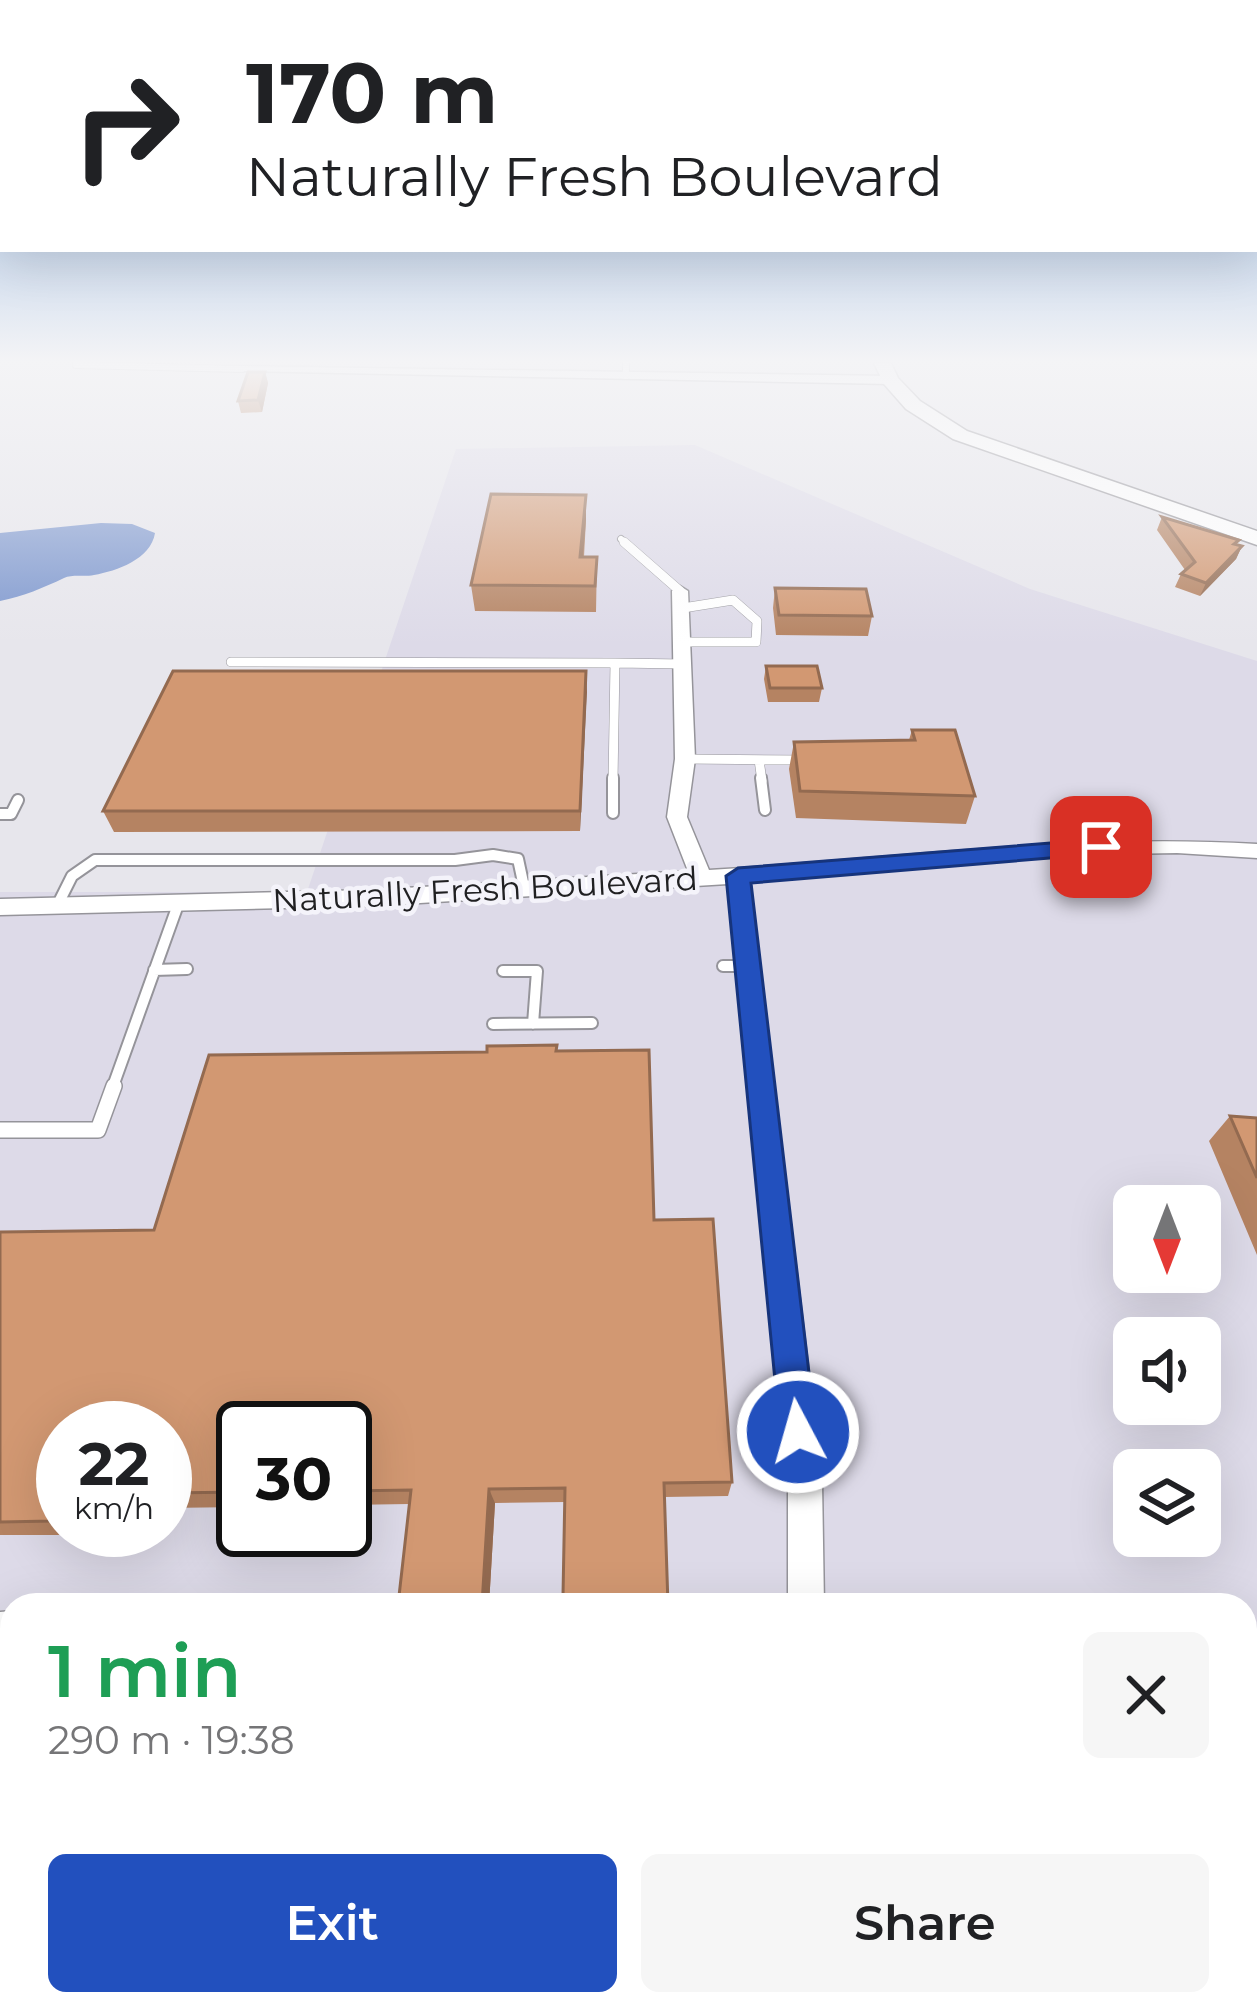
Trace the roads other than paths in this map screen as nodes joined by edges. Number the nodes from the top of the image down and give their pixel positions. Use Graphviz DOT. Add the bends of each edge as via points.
graph roads {
  1 [pos="1016,457"];
  2 [pos="1257,538"];
  3 [pos="621,539"];
  4 [pos="682,600"];
  5 [pos="685,642"];
  6 [pos="231,662"];
  7 [pos="615,663"];
  8 [pos="684,664"];
  9 [pos="685,759"];
  10 [pos="759,760"];
  11 [pos="824,760"];
  12 [pos="18,800"];
  13 [pos="765,810"];
  14 [pos="613,813"];
  15 [pos="0,814"];
  16 [pos="1257,850"];
  17 [pos="700,876"];
  18 [pos="738,876"];
  19 [pos="524,887"];
  20 [pos="179,902"];
  21 [pos="58,904"];
  22 [pos="0,907"];
  23 [pos="723,966"];
  24 [pos="750,966"];
  25 [pos="187,969"];
  26 [pos="154,970"];
  27 [pos="503,971"];
  28 [pos="592,1023"];
  29 [pos="494,1024"];
  30 [pos="533,1024"];
  31 [pos="0,1130"];
  32 [pos="806,1593"];
  1 -- 2 [label="street"];
  3 -- 4 [label="lane"];
  4 -- 5 [label="street"];
  4 -- 5 [label="lane" via="734,600 757,621 756,642"];
  5 -- 8 [label="street"];
  6 -- 7 [label="lane"];
  7 -- 8 [label="lane"];
  7 -- 14 [label="lane"];
  8 -- 9 [label="street"];
  9 -- 10 [label="lane"];
  9 -- 17 [label="street" via="677,818"];
  10 -- 11 [label="lane"];
  10 -- 13 [label="lane"];
  12 -- 15 [label="lane" via="10,814"];
  16 -- 18 [label="street, Naturally Fresh Boulevard" via="1064,848"];
  17 -- 18 [label="street, Naturally Fresh Boulevard"];
  17 -- 19 [label="street, Naturally Fresh Boulevard"];
  18 -- 24 [label="street"];
  19 -- 20 [label="street, Naturally Fresh Boulevard"];
  19 -- 21 [label="lane" via="510,855 94,860 72,876"];
  20 -- 21 [label="street, Naturally Fresh Boulevard"];
  20 -- 26 [label="lane"];
  21 -- 22 [label="street, Naturally Fresh Boulevard"];
  23 -- 24 [label="lane"];
  24 -- 32 [label="street" via="745,1022 805,1481"];
  25 -- 26 [label="lane"];
  26 -- 31 [label="lane" via="98,1130"];
  27 -- 30 [label="lane" via="537,970"];
  28 -- 30 [label="lane"];
  29 -- 30 [label="lane"];
}
